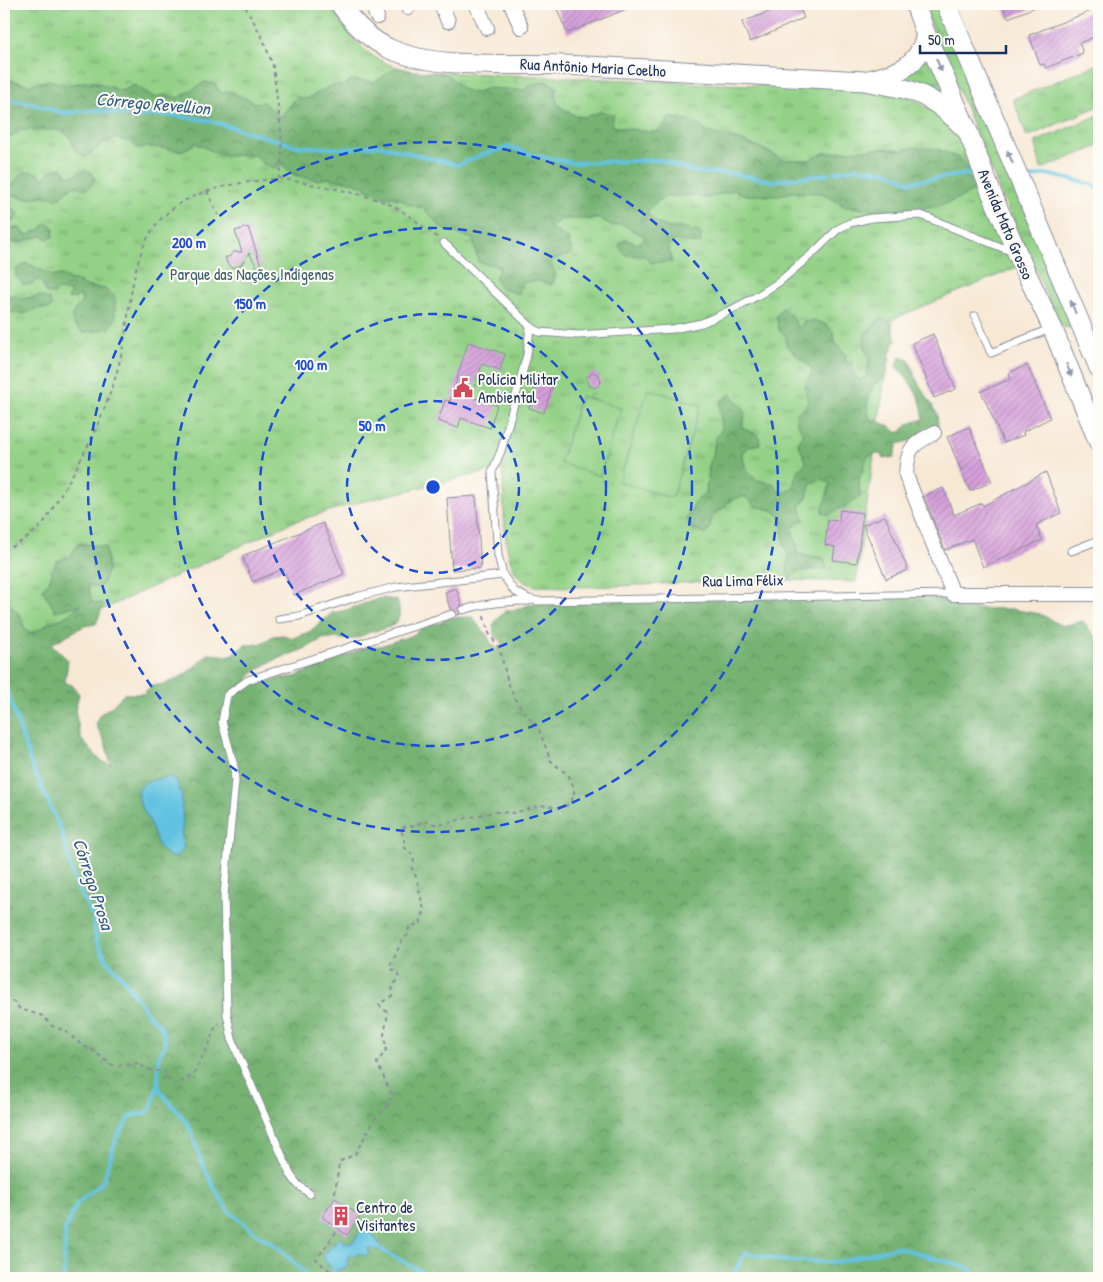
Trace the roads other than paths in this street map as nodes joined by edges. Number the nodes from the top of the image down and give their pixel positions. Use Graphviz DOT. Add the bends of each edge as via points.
graph roads {
  1 [pos="340,4"];
  2 [pos="441,4"];
  3 [pos="476,4"];
  4 [pos="511,4"];
  5 [pos="914,4"];
  6 [pos="946,4"];
  7 [pos="448,20"];
  8 [pos="521,27"];
  9 [pos="487,28"];
  10 [pos="926,35"];
  11 [pos="865,81"];
  12 [pos="968,132"];
  13 [pos="444,243"];
  14 [pos="1018,254"];
  15 [pos="975,316"];
  16 [pos="530,326"];
  17 [pos="1084,333"];
  18 [pos="1055,336"];
  19 [pos="1099,368"];
  20 [pos="934,433"];
  21 [pos="1099,443"];
  22 [pos="1099,540"];
  23 [pos="1070,551"];
  24 [pos="503,575"];
  25 [pos="953,594"];
  26 [pos="1099,594"];
  27 [pos="537,601"];
  28 [pos="463,610"];
  29 [pos="452,614"];
  30 [pos="279,620"];
  31 [pos="310,1194"];
  1 -- 11 [label="main road, Rua Antônio Maria Coelho" via="363,32 389,49 448,62"];
  2 -- 7 [label="street"];
  3 -- 9 [label="street"];
  4 -- 8 [label="street"];
  5 -- 10 [label="main road, Avenida Mato Grosso"];
  17 -- 6 [label="main road, Avenida Mato Grosso, one-way"];
  10 -- 11 [label="main road, Rua Antônio Maria Coelho" via="919,52 906,67"];
  10 -- 12 [label="main road, Avenida Mato Grosso, one-way"];
  11 -- 12 [label="main road, Rua Antônio Maria Coelho" via="920,94 946,110"];
  12 -- 14 [label="main road, Avenida Mato Grosso"];
  13 -- 16 [label="lane"];
  14 -- 16 [label="lane" via="921,215 872,218 838,229 779,282 702,323 673,329 578,335 539,332"];
  14 -- 18 [label="main road, Avenida Mato Grosso"];
  15 -- 18 [label="lane" via="991,354"];
  16 -- 24 [label="lane, Rua Lima Félix" via="527,356 501,451 492,472 498,555"];
  17 -- 18 [label="main road"];
  17 -- 19 [label="main road, Avenida Mato Grosso"];
  18 -- 21 [label="main road, Avenida Mato Grosso, one-way"];
  20 -- 25 [label="street" via="915,443 908,455 906,475"];
  22 -- 23 [label="lane"];
  24 -- 27 [label="lane, Rua Lima Félix" via="514,591"];
  24 -- 30 [label="lane" via="396,587"];
  25 -- 26 [label="street, Rua Lima Félix"];
  25 -- 27 [label="lane, Rua Lima Félix"];
  27 -- 28 [label="lane" via="498,601"];
  29 -- 31 [label="lane" via="248,680 227,695 222,722 235,781 224,895 227,1014 236,1052 290,1174"];
}
